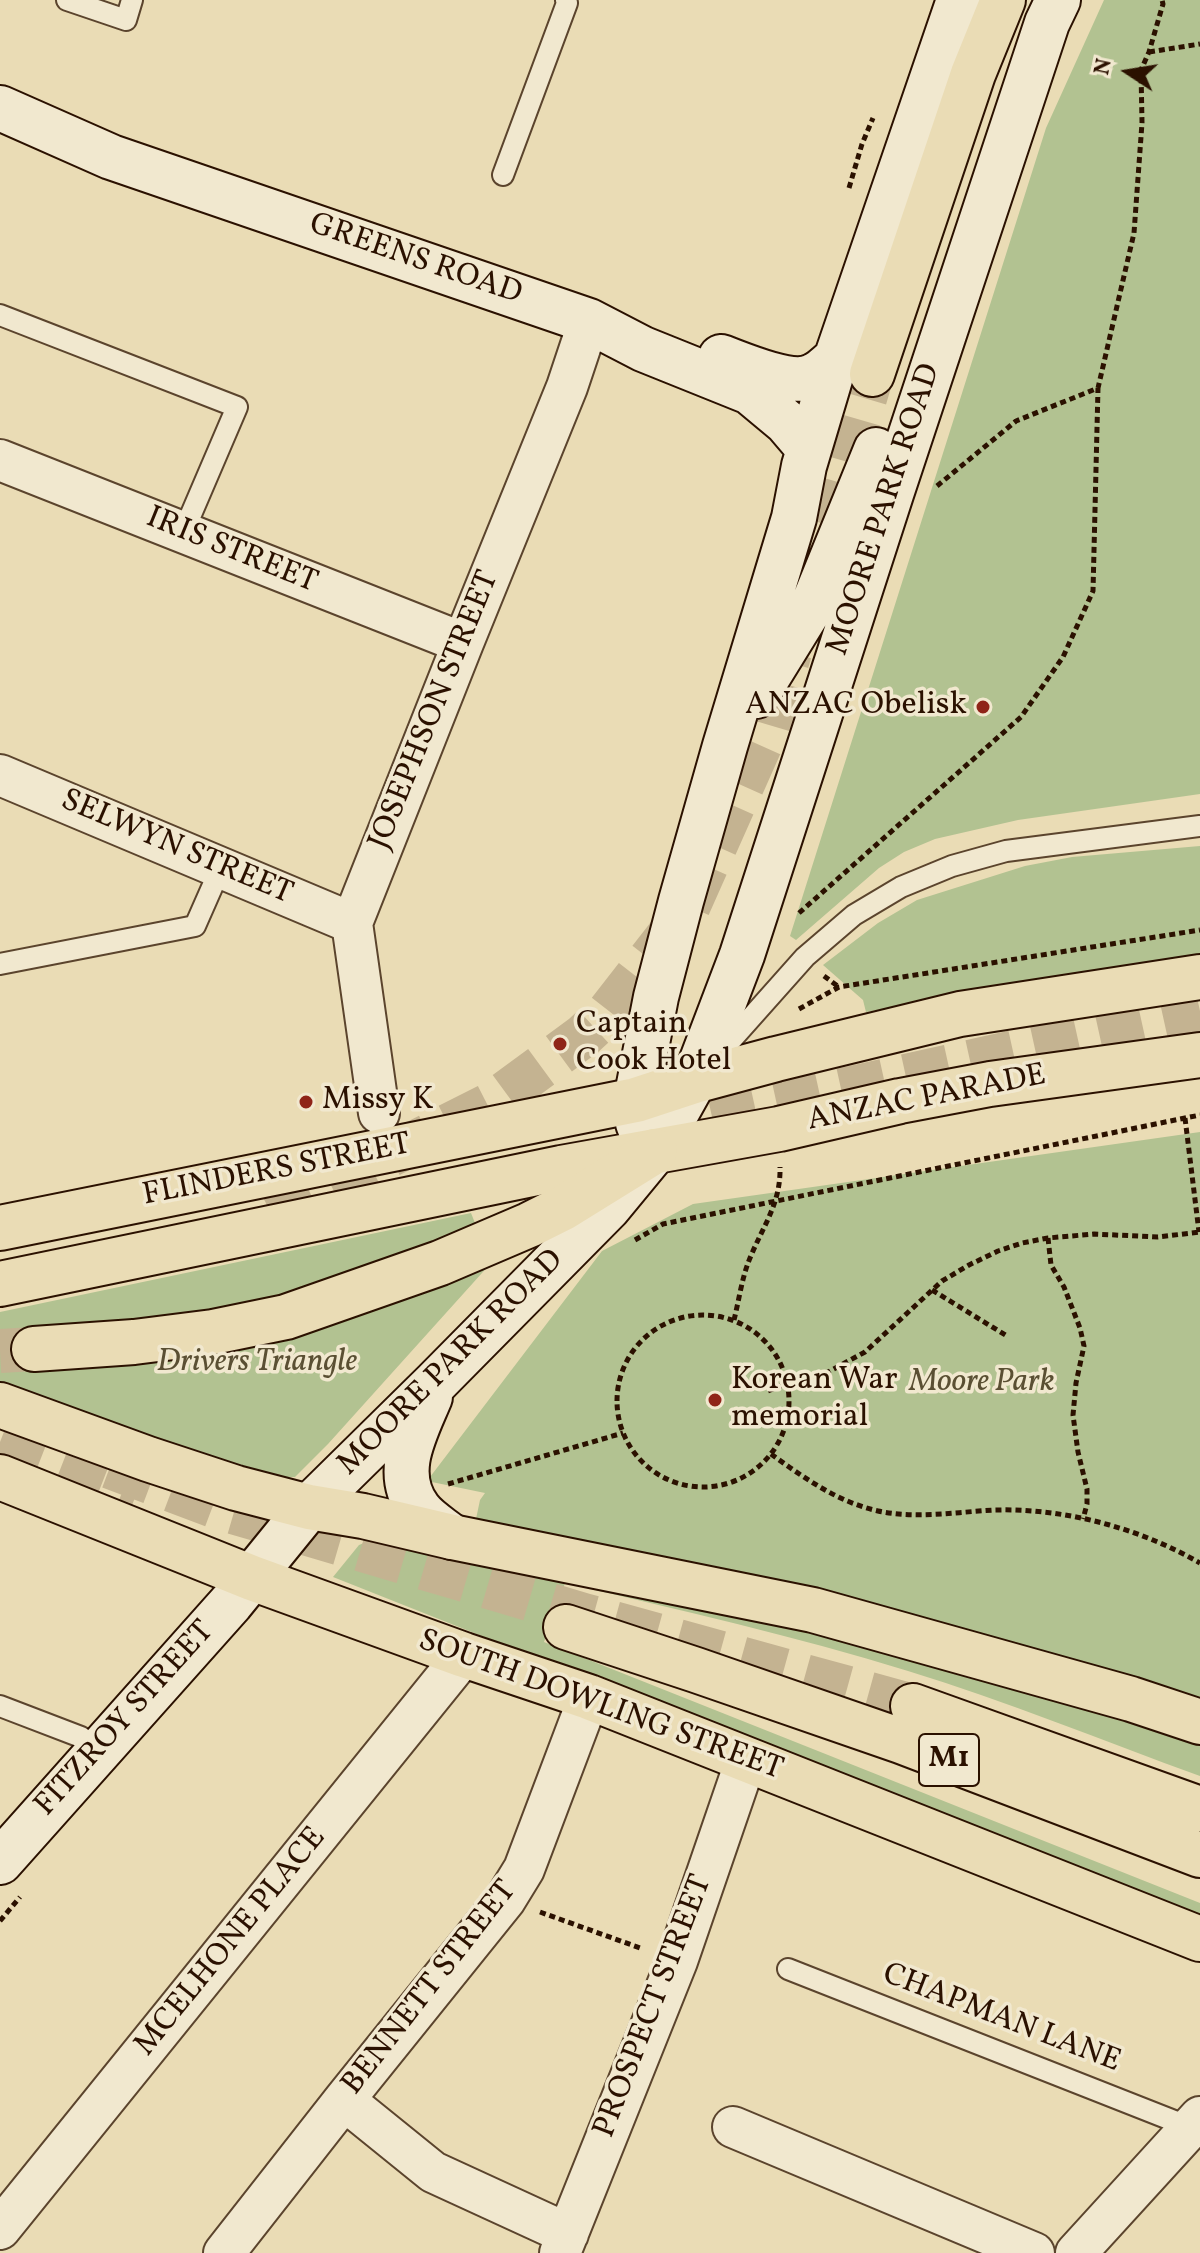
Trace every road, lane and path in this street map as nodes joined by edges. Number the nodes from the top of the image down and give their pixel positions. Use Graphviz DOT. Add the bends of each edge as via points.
graph roads {
  1 [pos="67,0"];
  2 [pos="132,0"];
  3 [pos="566,0"];
  4 [pos="959,0"];
  5 [pos="1003,0"];
  6 [pos="1024,0"];
  7 [pos="1058,0"];
  8 [pos="1162,0"];
  9 [pos="1200,44"];
  10 [pos="1149,52"];
  11 [pos="0,108"];
  12 [pos="503,175"];
  13 [pos="0,315"];
  14 [pos="589,321"];
  15 [pos="854,367"];
  16 [pos="1098,388"];
  17 [pos="809,449"];
  18 [pos="0,460"];
  19 [pos="930,492"];
  20 [pos="183,533"];
  21 [pos="463,643"];
  22 [pos="725,746"];
  23 [pos="0,775"];
  24 [pos="1200,826"];
  25 [pos="221,867"];
  26 [pos="797,915"];
  27 [pos="352,923"];
  28 [pos="1200,930"];
  29 [pos="0,964"];
  30 [pos="824,976"];
  31 [pos="1200,977"];
  32 [pos="839,987"];
  33 [pos="793,1013"];
  34 [pos="1200,1055"];
  35 [pos="694,1081"];
  36 [pos="636,1100"];
  37 [pos="379,1113"];
  38 [pos="1200,1115"];
  39 [pos="1185,1118"];
  40 [pos="655,1151"];
  41 [pos="780,1183"];
  42 [pos="777,1200"];
  43 [pos="0,1228"];
  44 [pos="1200,1232"];
  45 [pos="1048,1238"];
  46 [pos="624,1247"];
  47 [pos="0,1284"];
  48 [pos="932,1290"];
  49 [pos="734,1320"];
  50 [pos="1007,1336"];
  51 [pos="34,1349"];
  52 [pos="435,1383"];
  53 [pos="788,1383"];
  54 [pos="768,1391"];
  55 [pos="0,1405"];
  56 [pos="623,1433"];
  57 [pos="771,1454"];
  58 [pos="0,1477"];
  59 [pos="435,1487"];
  60 [pos="309,1507"];
  61 [pos="1083,1519"];
  62 [pos="452,1537"];
  63 [pos="1200,1563"];
  64 [pos="252,1578"];
  65 [pos="566,1627"];
  66 [pos="464,1655"];
  67 [pos="589,1697"];
  68 [pos="0,1706"];
  69 [pos="913,1706"];
  70 [pos="1200,1722"];
  71 [pos="99,1750"];
  72 [pos="746,1760"];
  73 [pos="1200,1809"];
  74 [pos="1200,1855"];
  75 [pos="0,1862"];
  76 [pos="505,1900"];
  77 [pos="1200,1939"];
  78 [pos="677,1961"];
  79 [pos="788,1969"];
  80 [pos="344,2100"];
  81 [pos="1196,2122"];
  82 [pos="733,2127"];
  83 [pos="0,2229"];
  84 [pos="0,2236"];
  85 [pos="564,2243"];
  86 [pos="21,2253"];
  87 [pos="224,2253"];
  88 [pos="1034,2253"];
  89 [pos="1076,2253"];
  1 -- 2 [label="lane" via="126,20"];
  3 -- 12 [label="lane"];
  4 -- 15 [label="main road"];
  5 -- 15 [label="main road"];
  6 -- 22 [label="main road" via="863,485 814,602"];
  7 -- 35 [label="main road, MOORE PARK ROAD" via="742,955"];
  8 -- 10 [label="path"];
  9 -- 10 [label="path"];
  10 -- 16 [label="path" via="1141,70 1134,233"];
  11 -- 14 [label="main road, GREENS ROAD" via="111,157"];
  13 -- 20 [label="lane" via="237,407"];
  14 -- 15 [label="main road" via="644,328 795,380"];
  14 -- 17 [label="main road, GREENS ROAD" via="750,392"];
  14 -- 21 [label="street, JOSEPHSON STREET"];
  15 -- 17 [label="main road"];
  16 -- 19 [label="path" via="1016,421"];
  16 -- 26 [label="path" via="1093,591 1063,657 1021,717"];
  17 -- 22 [label="main road" via="794,518"];
  18 -- 20 [label="street, IRIS STREET"];
  20 -- 21 [label="street, IRIS STREET"];
  21 -- 27 [label="street, JOSEPHSON STREET"];
  22 -- 36 [label="main road" via="656,997"];
  23 -- 25 [label="street, SELWYN STREET"];
  24 -- 35 [label="lane" via="1006,851 901,887 854,915 805,957"];
  25 -- 27 [label="street, SELWYN STREET"];
  25 -- 29 [label="lane" via="195,926"];
  27 -- 37 [label="street, JOSEPHSON STREET"];
  28 -- 32 [label="path"];
  30 -- 32 [label="path"];
  31 -- 35 [label="main road" via="960,1014"];
  32 -- 33 [label="path"];
  34 -- 40 [label="main road, ANZAC PARADE" via="990,1084"];
  35 -- 36 [label="main road, FLINDERS STREET"];
  35 -- 40 [label="main road, MOORE PARK ROAD"];
  36 -- 40 [label="main road" via="638,1123"];
  36 -- 43 [label="main road, FLINDERS STREET"];
  38 -- 39 [label="path"];
  39 -- 42 [label="path"];
  39 -- 44 [label="path"];
  40 -- 47 [label="main road, FLINDERS STREET"];
  40 -- 51 [label="main road" via="529,1225 440,1263 286,1317 213,1332"];
  40 -- 52 [label="main road, MOORE PARK ROAD" via="608,1208"];
  41 -- 42 [label="path"];
  42 -- 46 [label="path" via="663,1224"];
  42 -- 49 [label="path" via="749,1260"];
  44 -- 45 [label="path"];
  45 -- 48 [label="path" via="998,1251"];
  45 -- 61 [label="path" via="1051,1265 1084,1346 1073,1415 1087,1489"];
  48 -- 50 [label="path"];
  48 -- 53 [label="path" via="865,1352 817,1378"];
  49 -- 53 [label="path" via="758,1334 777,1356"];
  49 -- 56 [label="path" via="678,1318 653,1331 633,1351 621,1377 617,1405"];
  52 -- 60 [label="main road, MOORE PARK ROAD"];
  52 -- 62 [label="main road" via="413,1437 405,1470 407,1490 420,1511"];
  53 -- 54 [label="path"];
  53 -- 57 [label="path" via="789,1408"];
  55 -- 60 [label="main road" via="162,1464"];
  56 -- 57 [label="path" via="636,1455 678,1484 729,1483 752,1472"];
  56 -- 59 [label="path"];
  57 -- 61 [label="path" via="824,1490 894,1514 1019,1510"];
  58 -- 64 [label="main road, SOUTH DOWLING STREET"];
  60 -- 62 [label="main road"];
  60 -- 64 [label="main road, MOORE PARK ROAD"];
  61 -- 63 [label="path" via="1138,1533"];
  62 -- 70 [label="main road" via="813,1610"];
  64 -- 66 [label="main road, SOUTH DOWLING STREET"];
  64 -- 71 [label="main road, FITZROY STREET"];
  65 -- 74 [label="main road, M1" via="901,1741"];
  66 -- 67 [label="main road, SOUTH DOWLING STREET"];
  66 -- 83 [label="street, MCELHONE PLACE"];
  67 -- 72 [label="main road, SOUTH DOWLING STREET"];
  67 -- 76 [label="street, BENNETT STREET" via="524,1869"];
  68 -- 71 [label="lane" via="81,1737"];
  69 -- 73 [label="main road, M1"];
  71 -- 75 [label="main road, FITZROY STREET"];
  72 -- 77 [label="main road, SOUTH DOWLING STREET"];
  72 -- 78 [label="street, PROSPECT STREET"];
  76 -- 78 [label="path"];
  76 -- 80 [label="street, BENNETT STREET"];
  78 -- 85 [label="street, PROSPECT STREET"];
  79 -- 81 [label="lane, CHAPMAN LANE"];
  80 -- 85 [label="street" via="433,2172"];
  80 -- 87 [label="street, BENNETT STREET"];
  81 -- 89 [label="street"];
  82 -- 88 [label="street"];
  84 -- 86 [label="street"];
}
